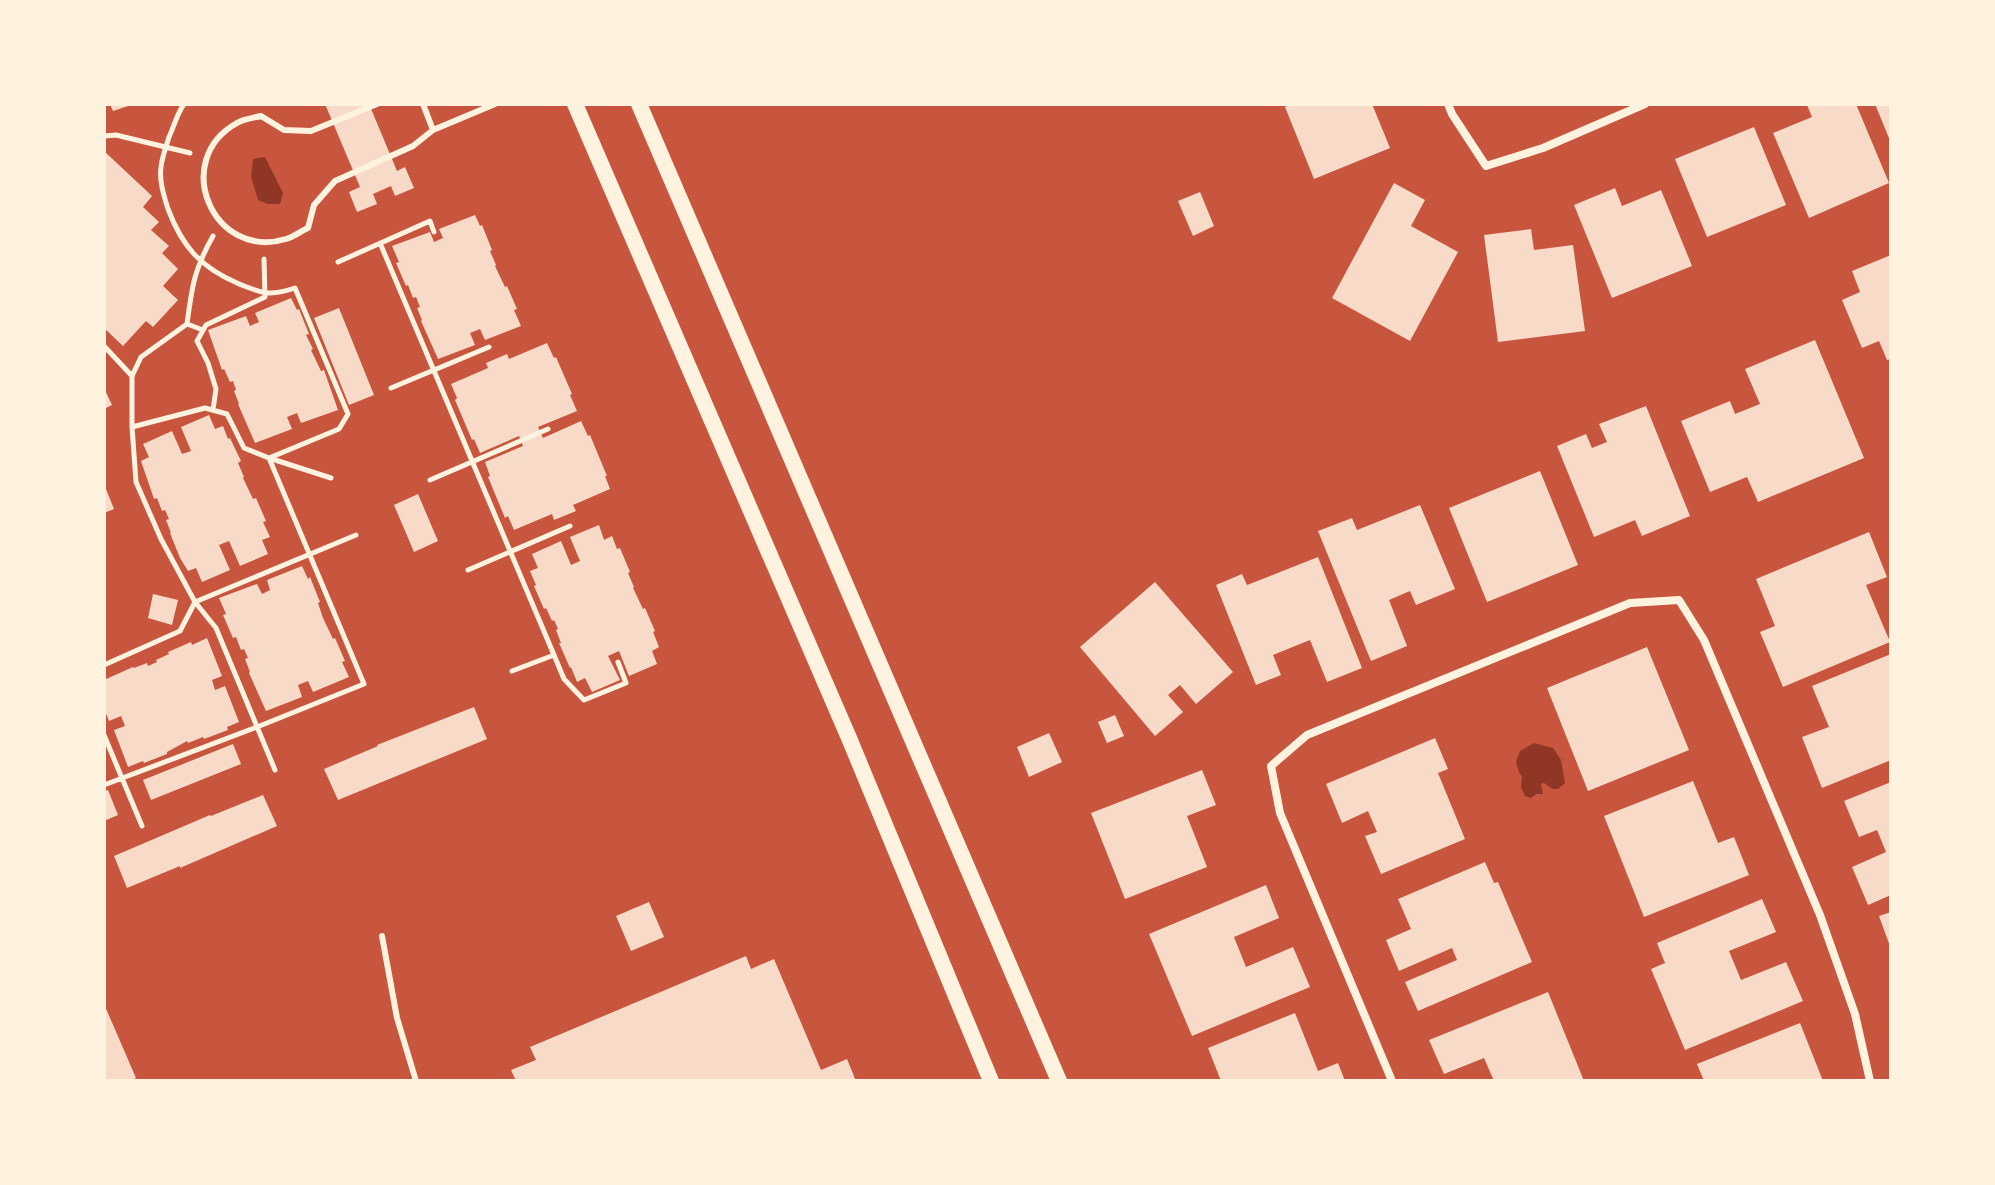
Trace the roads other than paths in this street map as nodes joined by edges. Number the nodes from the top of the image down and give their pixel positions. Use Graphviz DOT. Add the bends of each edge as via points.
graph roads {
  1 [pos="377,104"];
  2 [pos="423,104"];
  3 [pos="495,104"];
  4 [pos="575,104"];
  5 [pos="639,104"];
  6 [pos="1448,104"];
  7 [pos="1645,104"];
  8 [pos="433,130"];
  9 [pos="382,936"];
  10 [pos="416,1081"];
  11 [pos="991,1081"];
  12 [pos="1059,1081"];
  13 [pos="1392,1081"];
  14 [pos="1870,1081"];
  1 -- 8 [label="lane" via="311,131 284,130 261,116 238,122 219,137 207,157 203,180 208,203 221,223 240,237 263,242 287,239 308,228 314,205 335,181 413,146"];
  2 -- 8 [label="lane"];
  3 -- 8 [label="lane"];
  4 -- 11 [label="main road"];
  5 -- 12 [label="main road"];
  6 -- 7 [label="street" via="1486,166"];
  9 -- 10 [label="lane" via="397,1018"];
  13 -- 14 [label="street" via="1280,813 1271,766 1307,735 1630,603 1679,600 1704,640 1820,915 1855,1014"];
}
